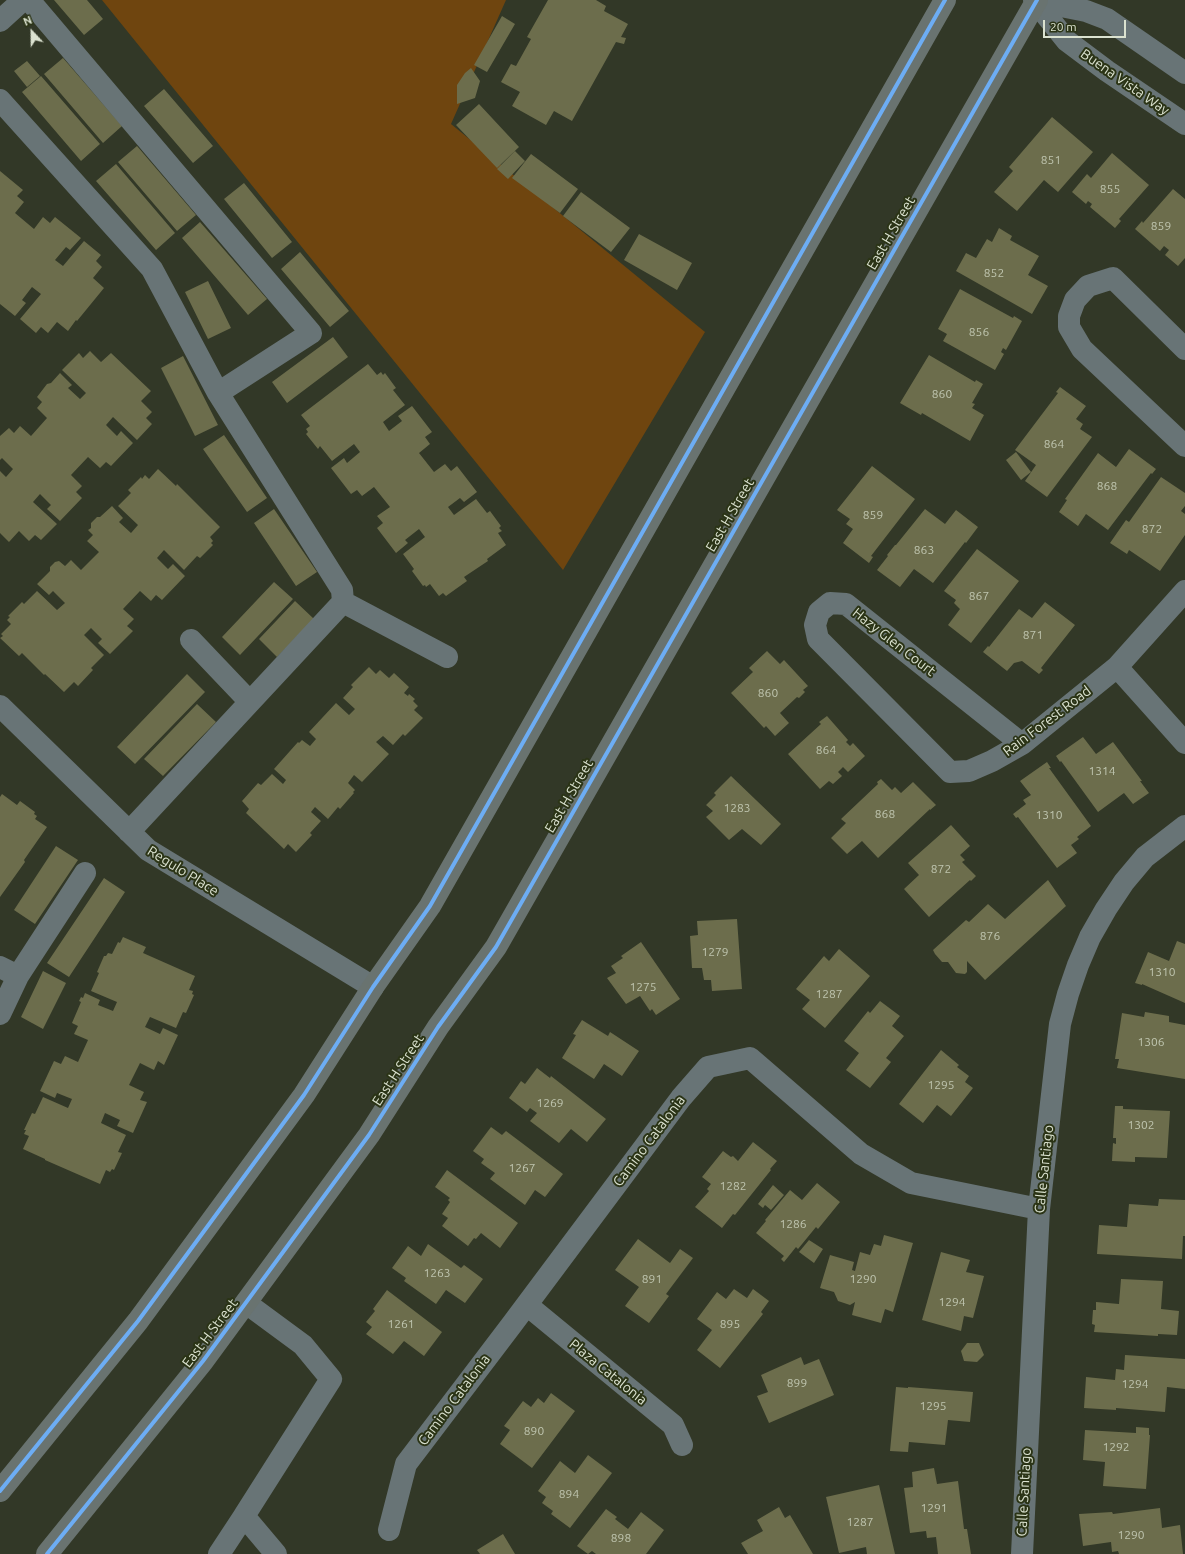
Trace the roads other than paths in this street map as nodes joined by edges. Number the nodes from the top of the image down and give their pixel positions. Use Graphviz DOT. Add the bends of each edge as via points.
graph roads {
  1 [pos="23,0"];
  2 [pos="29,0"];
  3 [pos="945,0"];
  4 [pos="1036,0"];
  5 [pos="0,21"];
  6 [pos="1185,73"];
  7 [pos="0,100"];
  8 [pos="1185,124"];
  9 [pos="1185,349"];
  10 [pos="218,393"];
  11 [pos="1185,446"];
  12 [pos="1185,591"];
  13 [pos="343,602"];
  14 [pos="191,640"];
  15 [pos="447,657"];
  16 [pos="1117,667"];
  17 [pos="250,702"];
  18 [pos="0,706"];
  19 [pos="1185,743"];
  20 [pos="1022,744"];
  21 [pos="950,772"];
  22 [pos="1185,826"];
  23 [pos="128,832"];
  24 [pos="85,873"];
  25 [pos="9,972"];
  26 [pos="373,987"];
  27 [pos="0,1014"];
  28 [pos="1039,1209"];
  29 [pos="246,1303"];
  30 [pos="527,1305"];
  31 [pos="682,1445"];
  32 [pos="0,1491"];
  33 [pos="244,1516"];
  34 [pos="389,1530"];
  35 [pos="47,1554"];
  36 [pos="219,1554"];
  37 [pos="276,1554"];
  38 [pos="1022,1554"];
  1 -- 5 [label="street"];
  2 -- 10 [label="street" via="311,333"];
  3 -- 26 [label="main road" via="430,906"];
  4 -- 6 [label="street" via="1086,11 1107,19"];
  4 -- 8 [label="street, Buena Vista Way" via="1066,42"];
  4 -- 29 [label="main road, East H Street" via="496,947 438,1027 369,1135"];
  7 -- 10 [label="street" via="152,269"];
  9 -- 11 [label="street" via="1113,278 1088,286 1075,300 1069,316 1069,327 1082,349"];
  10 -- 13 [label="street" via="342,590"];
  12 -- 16 [label="street, Rain Forest Road"];
  13 -- 15 [label="street"];
  13 -- 17 [label="street"];
  14 -- 17 [label="street"];
  16 -- 19 [label="street"];
  16 -- 20 [label="street, Rain Forest Road"];
  17 -- 23 [label="street"];
  18 -- 23 [label="street, Regulo Place"];
  20 -- 21 [label="street, Rain Forest Road" via="969,772"];
  20 -- 21 [label="street, Hazy Glen Court" via="846,604 830,603 819,612 815,625 818,639"];
  22 -- 28 [label="street, Calle Santiago" via="1145,857 1124,882 1094,931 1078,965 1060,1024"];
  23 -- 26 [label="street, Regulo Place" via="148,850"];
  24 -- 25 [label="street"];
  25 -- 27 [label="street"];
  26 -- 32 [label="main road" via="304,1095 138,1321"];
  28 -- 30 [label="street, Camino Catalonia" via="911,1182 861,1154 750,1058 708,1067 681,1098"];
  28 -- 38 [label="street, Calle Santiago"];
  29 -- 33 [label="street" via="303,1345 331,1379"];
  29 -- 35 [label="main road, East H Street" via="203,1361"];
  30 -- 31 [label="street, Plaza Catalonia" via="673,1425"];
  30 -- 34 [label="street, Camino Catalonia" via="406,1464"];
  33 -- 36 [label="street"];
  33 -- 37 [label="street"];
}
